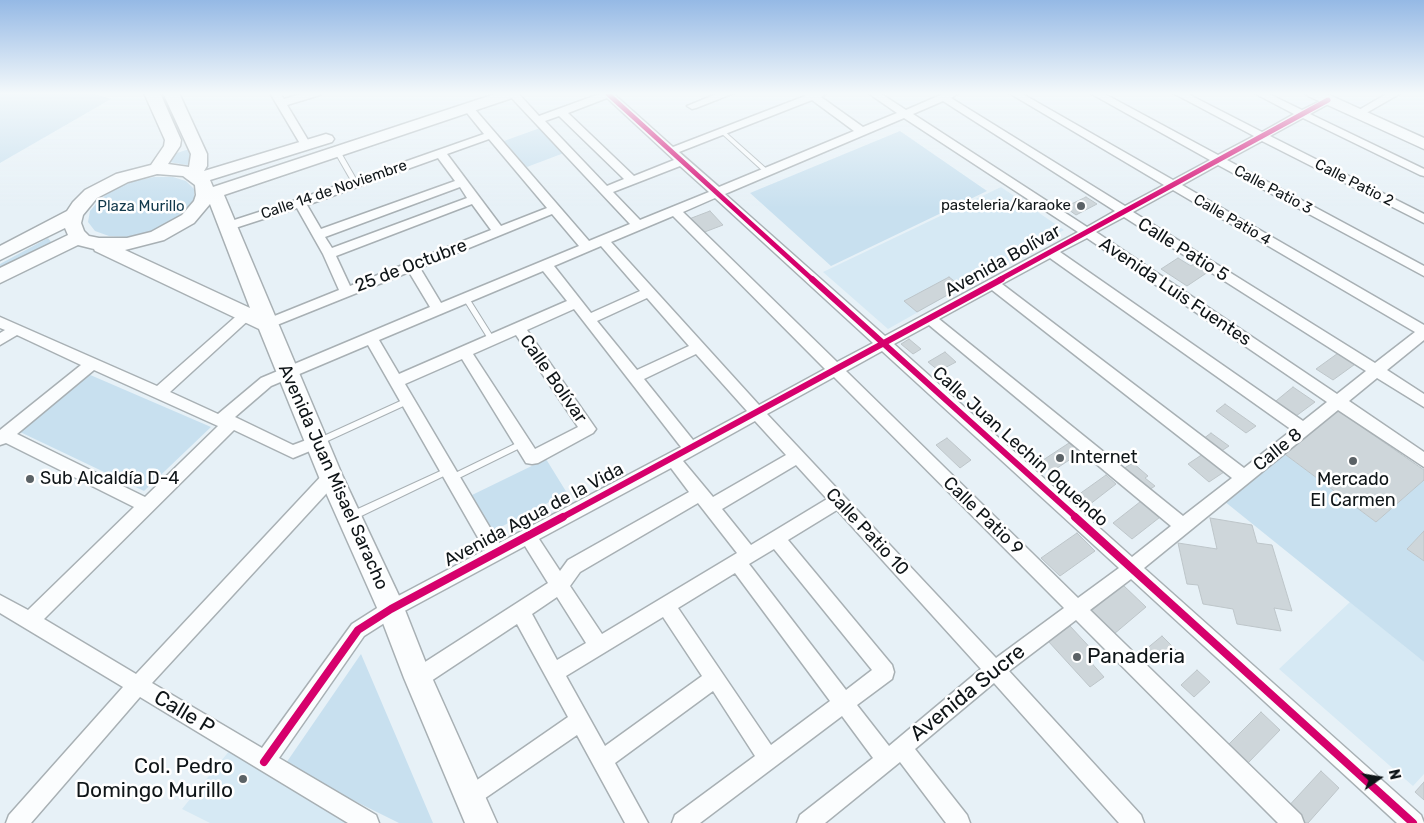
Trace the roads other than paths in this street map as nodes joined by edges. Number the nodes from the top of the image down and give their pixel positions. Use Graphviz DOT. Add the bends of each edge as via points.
graph roads {
  1 [pos="169,131"];
  2 [pos="188,131"];
  3 [pos="298,131"];
  4 [pos="355,131"];
  5 [pos="387,131"];
  6 [pos="489,131"];
  7 [pos="548,131"];
  8 [pos="581,131"];
  9 [pos="650,131"];
  10 [pos="722,131"];
  11 [pos="932,131"];
  12 [pos="1004,131"];
  13 [pos="1080,131"];
  14 [pos="1166,131"];
  15 [pos="1253,131"];
  16 [pos="1270,131"];
  17 [pos="1338,131"];
  18 [pos="1396,131"];
  19 [pos="863,132"];
  20 [pos="491,135"];
  21 [pos="1262,136"];
  22 [pos="1424,144"];
  23 [pos="306,145"];
  24 [pos="337,151"];
  25 [pos="440,153"];
  26 [pos="677,156"];
  27 [pos="1218,160"];
  28 [pos="157,169"];
  29 [pos="767,172"];
  30 [pos="1424,173"];
  31 [pos="632,180"];
  32 [pos="463,182"];
  33 [pos="356,184"];
  34 [pos="203,185"];
  35 [pos="1172,185"];
  36 [pos="606,190"];
  37 [pos="717,192"];
  38 [pos="475,199"];
  39 [pos="300,203"];
  40 [pos="555,209"];
  41 [pos="674,210"];
  42 [pos="1122,212"];
  43 [pos="74,214"];
  44 [pos="1424,219"];
  45 [pos="638,225"];
  46 [pos="229,226"];
  47 [pos="499,232"];
  48 [pos="1087,232"];
  49 [pos="318,235"];
  50 [pos="86,240"];
  51 [pos="594,243"];
  52 [pos="2,251"];
  53 [pos="1051,252"];
  54 [pos="329,254"];
  55 [pos="545,264"];
  56 [pos="412,266"];
  57 [pos="1424,272"];
  58 [pos="0,276"];
  59 [pos="993,284"];
  60 [pos="346,292"];
  61 [pos="649,292"];
  62 [pos="465,297"];
  63 [pos="576,302"];
  64 [pos="438,309"];
  65 [pos="257,319"];
  66 [pos="589,319"];
  67 [pos="930,319"];
  68 [pos="0,322"];
  69 [pos="16,329"];
  70 [pos="518,329"];
  71 [pos="1424,331"];
  72 [pos="370,337"];
  73 [pos="0,340"];
  74 [pos="492,340"];
  75 [pos="883,344"];
  76 [pos="699,347"];
  77 [pos="465,352"];
  78 [pos="93,363"];
  79 [pos="834,370"];
  80 [pos="1376,370"];
  81 [pos="288,373"];
  82 [pos="635,377"];
  83 [pos="395,382"];
  84 [pos="158,394"];
  85 [pos="407,401"];
  86 [pos="1424,401"];
  87 [pos="1336,402"];
  88 [pos="757,413"];
  89 [pos="226,421"];
  90 [pos="1303,429"];
  91 [pos="2,437"];
  92 [pos="317,442"];
  93 [pos="523,443"];
  94 [pos="692,449"];
  95 [pos="798,456"];
  96 [pos="673,458"];
  97 [pos="1424,460"];
  98 [pos="450,474"];
  99 [pos="331,477"];
  100 [pos="1243,477"];
  101 [pos="706,500"];
  102 [pos="838,501"];
  103 [pos="146,505"];
  104 [pos="349,517"];
  105 [pos="1183,526"];
  106 [pos="527,535"];
  107 [pos="776,538"];
  108 [pos="495,552"];
  109 [pos="743,559"];
  110 [pos="1132,568"];
  111 [pos="559,586"];
  112 [pos="0,603"];
  113 [pos="666,606"];
  114 [pos="391,609"];
  115 [pos="1078,609"];
  116 [pos="520,612"];
  117 [pos="30,620"];
  118 [pos="599,646"];
  119 [pos="995,670"];
  120 [pos="554,673"];
  121 [pos="418,678"];
  122 [pos="715,678"];
  123 [pos="138,685"];
  124 [pos="844,703"];
  125 [pos="580,721"];
  126 [pos="894,754"];
  127 [pos="769,759"];
  128 [pos="602,760"];
  129 [pos="264,762"];
  130 [pos="471,796"];
  131 [pos="17,823"];
  132 [pos="368,823"];
  133 [pos="481,823"];
  134 [pos="637,823"];
  135 [pos="683,823"];
  136 [pos="808,823"];
  137 [pos="960,823"];
  138 [pos="1133,823"];
  139 [pos="1293,823"];
  140 [pos="1414,823"];
  1 -- 28 [label="street" via="172,146"];
  2 -- 34 [label="street" via="199,154"];
  3 -- 23 [label="street"];
  4 -- 23 [label="street"];
  5 -- 24 [label="street"];
  6 -- 20 [label="street, Calle Patio 10"];
  7 -- 36 [label="street"];
  8 -- 31 [label="street"];
  9 -- 26 [label="street, Calle Juan Lechin Oquendo"];
  10 -- 26 [label="street"];
  10 -- 29 [label="lane"];
  11 -- 48 [label="street, Avenida Luis Fuentes"];
  12 -- 42 [label="street, Calle Patio 5"];
  13 -- 35 [label="street, Calle Patio 4"];
  14 -- 27 [label="street, Calle Patio 3"];
  15 -- 21 [label="street, Calle Patio 2"];
  16 -- 21 [label="street, Avenida Bolívar"];
  17 -- 30 [label="street"];
  18 -- 22 [label="street"];
  19 -- 29 [label="street"];
  20 -- 25 [label="street, Calle 14 de Noviembre"];
  20 -- 40 [label="street, Calle Patio 10"];
  21 -- 27 [label="street, Avenida Bolívar"];
  21 -- 44 [label="street, Calle Patio 2"];
  23 -- 34 [label="street"];
  24 -- 33 [label="lane"];
  24 -- 34 [label="street"];
  25 -- 32 [label="street"];
  25 -- 33 [label="street, Calle 14 de Noviembre"];
  26 -- 31 [label="street"];
  26 -- 37 [label="street, Calle Juan Lechin Oquendo"];
  27 -- 35 [label="street, Avenida Bolívar"];
  27 -- 57 [label="street, Calle Patio 3"];
  28 -- 34 [label="street" via="177,170"];
  28 -- 43 [label="street" via="108,183 86,198"];
  29 -- 37 [label="street"];
  31 -- 36 [label="street"];
  32 -- 38 [label="street"];
  32 -- 49 [label="street"];
  33 -- 39 [label="street, Calle 14 de Noviembre"];
  34 -- 46 [label="street, Avenida Juan Misael Saracho"];
  34 -- 50 [label="street" via="200,207 193,215 157,236 120,245"];
  35 -- 42 [label="street, Avenida Bolívar"];
  35 -- 71 [label="street, Calle Patio 4"];
  36 -- 45 [label="street"];
  37 -- 41 [label="street"];
  37 -- 75 [label="street, Calle Juan Lechin Oquendo"];
  38 -- 47 [label="street"];
  38 -- 54 [label="street"];
  39 -- 46 [label="street, Calle 14 de Noviembre"];
  39 -- 49 [label="street"];
  40 -- 47 [label="street, 25 de Octubre"];
  40 -- 51 [label="street, Calle Patio 10"];
  41 -- 45 [label="street"];
  41 -- 79 [label="street, Calle Patio 9"];
  42 -- 48 [label="street, Avenida Bolívar"];
  42 -- 80 [label="street, Calle Patio 5"];
  43 -- 50 [label="street" via="72,227"];
  43 -- 52 [label="street" via="45,232"];
  45 -- 51 [label="street"];
  46 -- 65 [label="street, Avenida Juan Misael Saracho"];
  47 -- 56 [label="street, 25 de Octubre"];
  48 -- 53 [label="street, Avenida Bolívar"];
  48 -- 87 [label="street, Avenida Luis Fuentes"];
  49 -- 54 [label="street"];
  50 -- 58 [label="street"];
  50 -- 65 [label="street"];
  51 -- 55 [label="street"];
  51 -- 61 [label="street, Calle Patio 10"];
  53 -- 59 [label="street, Avenida Bolívar"];
  53 -- 90 [label="street"];
  54 -- 60 [label="street"];
  55 -- 62 [label="street"];
  55 -- 63 [label="street"];
  56 -- 60 [label="street, 25 de Octubre"];
  56 -- 64 [label="street"];
  59 -- 67 [label="street, Avenida Bolívar"];
  59 -- 100 [label="street"];
  60 -- 65 [label="street, 25 de Octubre"];
  61 -- 66 [label="street"];
  61 -- 76 [label="street, Calle Patio 10"];
  62 -- 64 [label="street"];
  62 -- 74 [label="lane"];
  63 -- 66 [label="street"];
  63 -- 70 [label="street"];
  64 -- 72 [label="street"];
  65 -- 81 [label="street, Avenida Juan Misael Saracho"];
  65 -- 84 [label="street"];
  66 -- 82 [label="street"];
  67 -- 75 [label="street, Avenida Bolívar"];
  67 -- 105 [label="street"];
  68 -- 69 [label="street"];
  69 -- 73 [label="street"];
  69 -- 78 [label="street"];
  70 -- 74 [label="street"];
  70 -- 93 [label="street, Calle Bolívar" via="588,429 532,458"];
  71 -- 80 [label="street, Calle 8"];
  72 -- 81 [label="street"];
  72 -- 83 [label="street"];
  74 -- 77 [label="street"];
  75 -- 79 [label="street, Avenida Bolívar"];
  75 -- 110 [label="street, Calle Juan Lechin Oquendo"];
  76 -- 82 [label="street"];
  76 -- 88 [label="street, Calle Patio 10"];
  77 -- 83 [label="street"];
  77 -- 93 [label="street"];
  78 -- 84 [label="street"];
  78 -- 91 [label="street"];
  79 -- 88 [label="street, Avenida Bolívar"];
  79 -- 115 [label="street, Calle Patio 9"];
  80 -- 86 [label="street, Calle Patio 5"];
  80 -- 87 [label="street, Calle 8"];
  81 -- 89 [label="street" via="266,382"];
  81 -- 92 [label="street, Avenida Juan Misael Saracho"];
  82 -- 94 [label="street"];
  83 -- 85 [label="street"];
  84 -- 89 [label="street"];
  85 -- 92 [label="lane"];
  85 -- 98 [label="street"];
  87 -- 90 [label="street, Calle 8"];
  87 -- 97 [label="street, Avenida Luis Fuentes"];
  88 -- 94 [label="street, Avenida Bolívar"];
  88 -- 95 [label="street, Calle Patio 10"];
  89 -- 92 [label="street" via="294,452"];
  89 -- 103 [label="street"];
  90 -- 100 [label="street, Calle 8"];
  91 -- 103 [label="street"];
  92 -- 99 [label="street, Avenida Juan Misael Saracho"];
  93 -- 98 [label="lane"];
  94 -- 96 [label="street, Avenida Agua de la Vida"];
  95 -- 101 [label="street"];
  95 -- 102 [label="street, Calle Patio 10"];
  96 -- 101 [label="street"];
  96 -- 106 [label="street, Avenida Agua de la Vida"];
  98 -- 104 [label="lane"];
  98 -- 108 [label="street"];
  99 -- 104 [label="street, Avenida Juan Misael Saracho"];
  99 -- 123 [label="street"];
  100 -- 105 [label="street, Calle 8"];
  101 -- 109 [label="street"];
  101 -- 111 [label="street" via="574,566"];
  102 -- 107 [label="street"];
  102 -- 119 [label="street, Calle Patio 10"];
  103 -- 117 [label="street"];
  104 -- 114 [label="street, Avenida Juan Misael Saracho"];
  105 -- 110 [label="street, Calle 8"];
  106 -- 108 [label="street, Avenida Agua de la Vida"];
  106 -- 111 [label="street"];
  107 -- 109 [label="street"];
  107 -- 124 [label="street" via="885,672"];
  108 -- 114 [label="street, Avenida Agua de la Vida"];
  109 -- 113 [label="street"];
  109 -- 124 [label="street"];
  110 -- 115 [label="street, Avenida Sucre"];
  110 -- 140 [label="street, Calle Juan Lechin Oquendo"];
  111 -- 116 [label="street"];
  111 -- 118 [label="street"];
  112 -- 117 [label="street, Calle P"];
  113 -- 118 [label="street"];
  113 -- 122 [label="street"];
  114 -- 121 [label="street, Avenida Juan Misael Saracho"];
  114 -- 129 [label="street, Avenida Agua de la Vida" via="358,630"];
  115 -- 119 [label="street, Avenida Sucre"];
  115 -- 139 [label="street, Calle Patio 9"];
  116 -- 120 [label="street"];
  116 -- 121 [label="street"];
  117 -- 123 [label="street, Calle P"];
  118 -- 120 [label="street"];
  119 -- 126 [label="street, Avenida Sucre"];
  119 -- 138 [label="street, Calle Patio 10"];
  120 -- 125 [label="street"];
  121 -- 130 [label="street, Avenida Juan Misael Saracho"];
  122 -- 127 [label="street"];
  122 -- 128 [label="street"];
  123 -- 129 [label="street, Calle P"];
  123 -- 131 [label="street"];
  124 -- 126 [label="street"];
  124 -- 127 [label="street"];
  125 -- 128 [label="street"];
  125 -- 130 [label="street"];
  126 -- 136 [label="street, Avenida Sucre"];
  126 -- 137 [label="street"];
  127 -- 135 [label="street"];
  128 -- 134 [label="street"];
  129 -- 132 [label="street, Calle P"];
  130 -- 133 [label="street, Avenida Juan Misael Saracho"];
}
